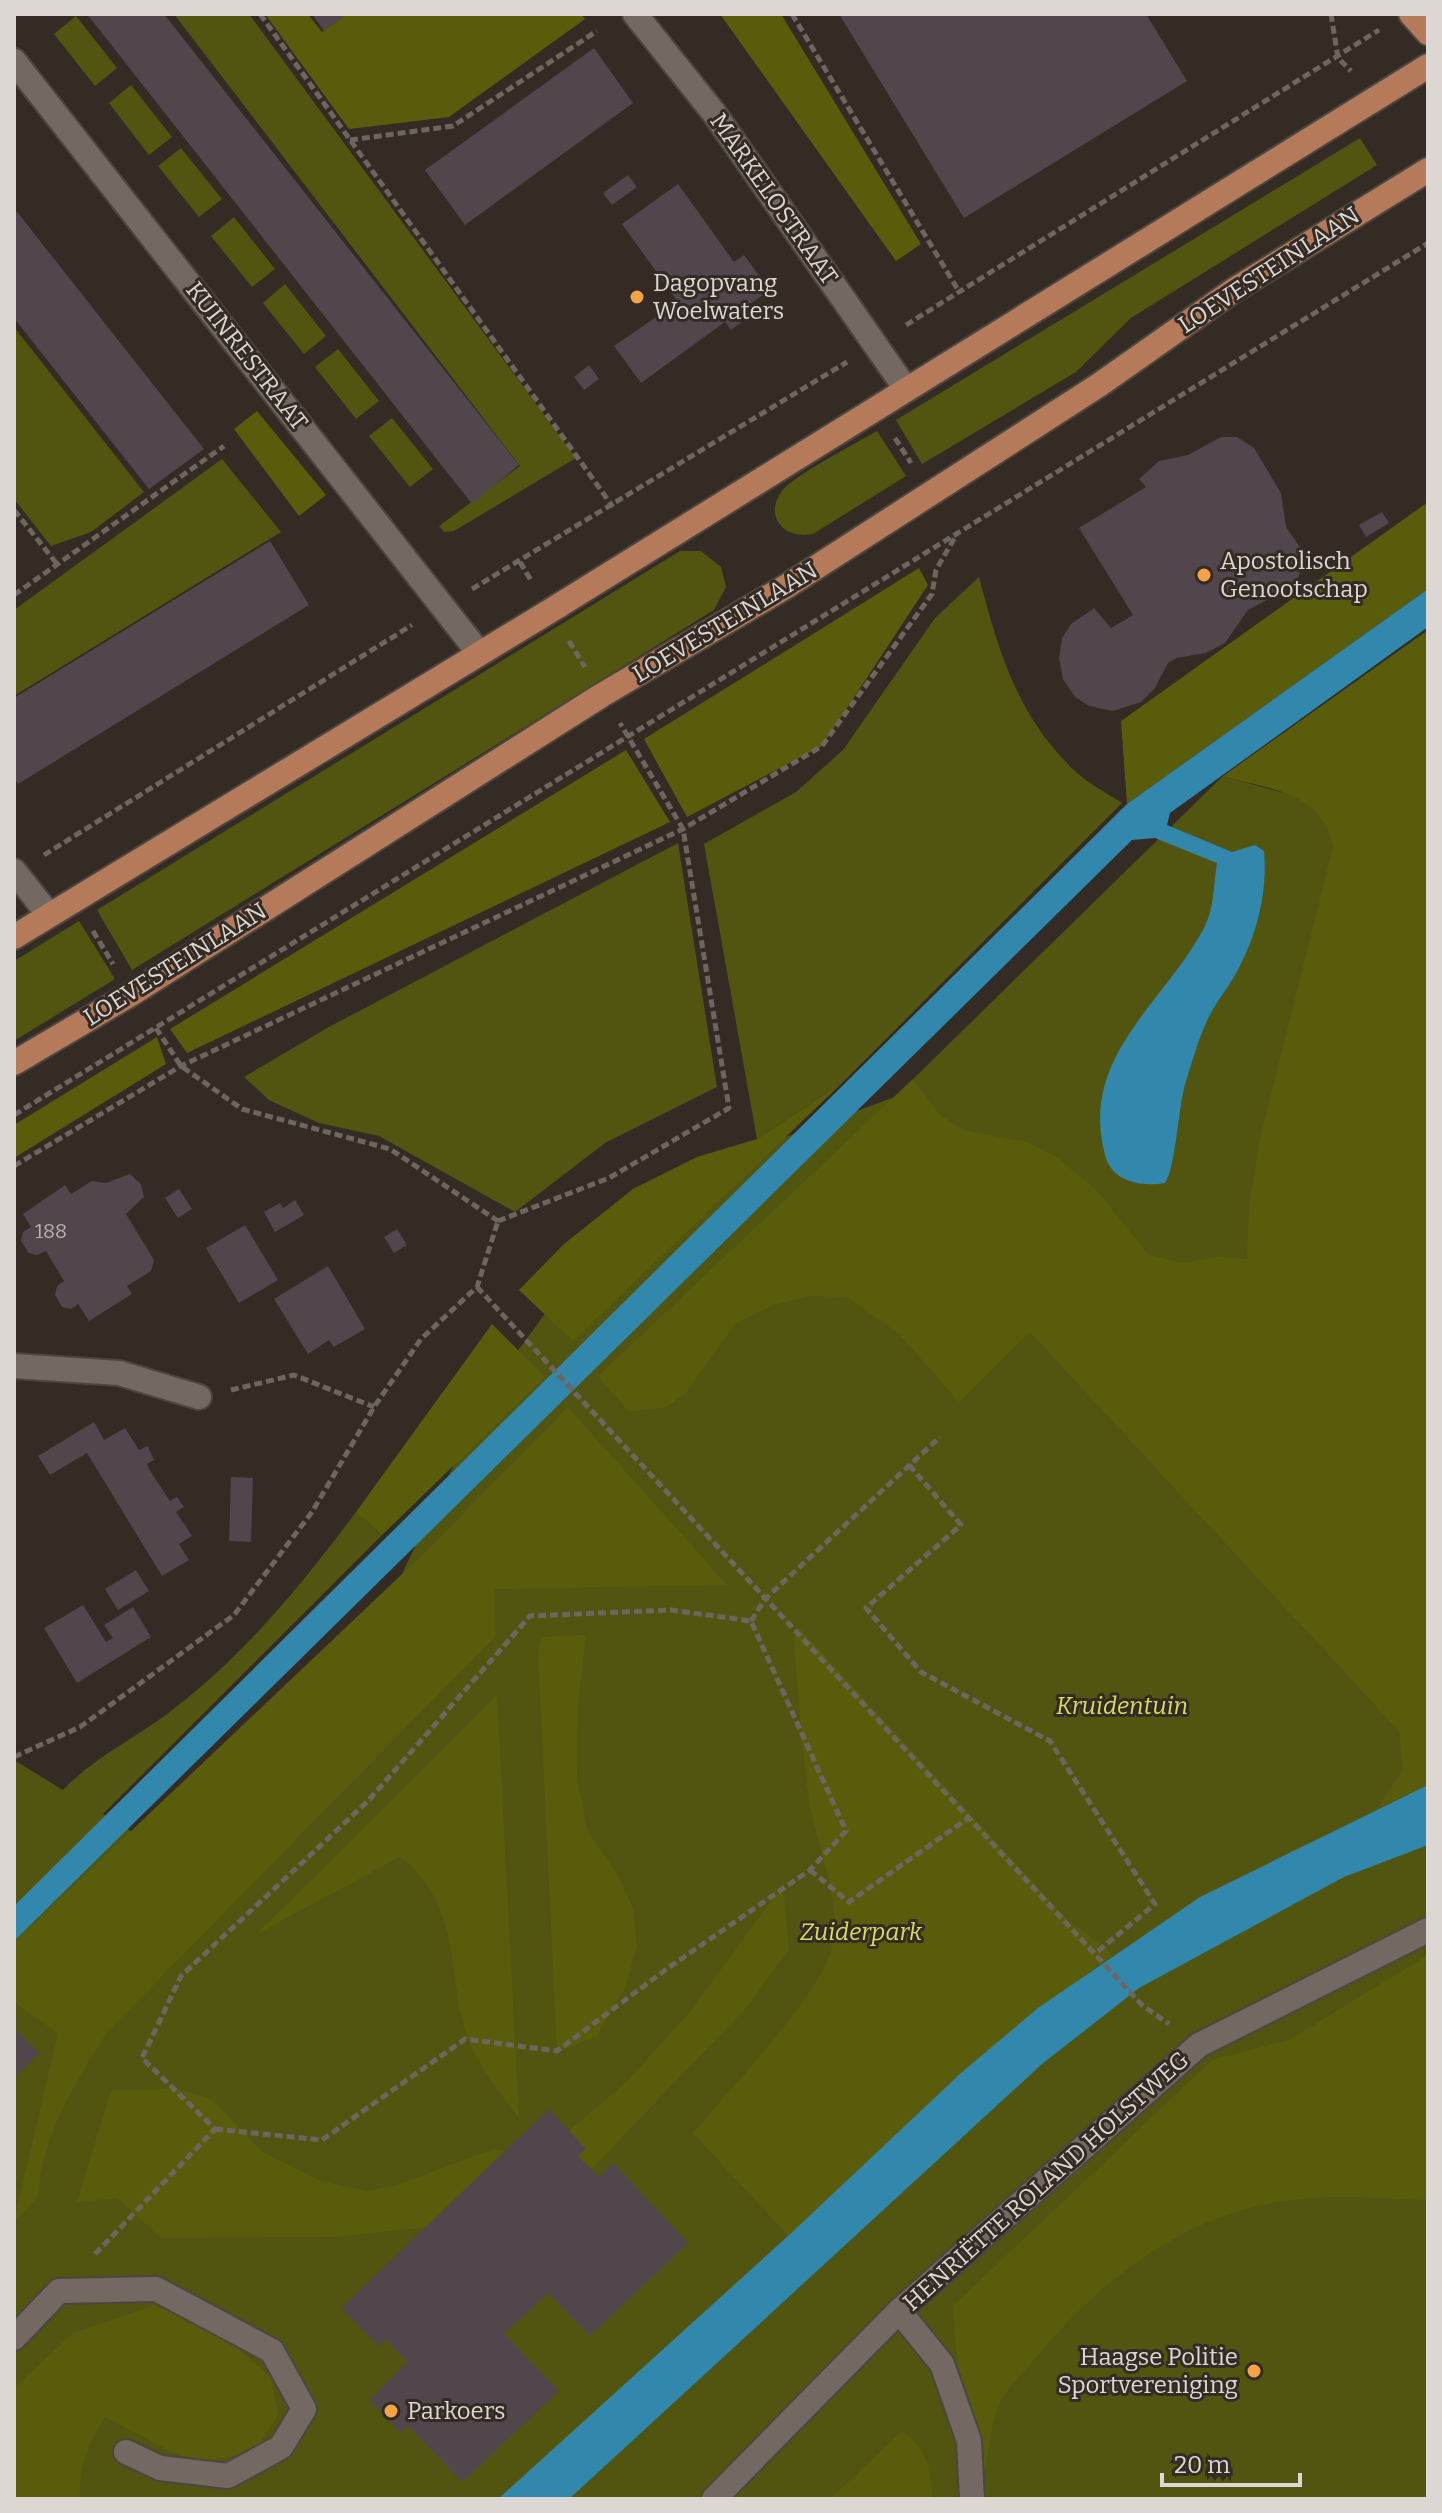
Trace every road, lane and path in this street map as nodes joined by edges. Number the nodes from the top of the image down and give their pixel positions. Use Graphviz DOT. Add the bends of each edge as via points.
graph roads {
  1 [pos="260,14"];
  2 [pos="635,14"];
  3 [pos="792,14"];
  4 [pos="1401,18"];
  5 [pos="597,31"];
  6 [pos="1428,33"];
  7 [pos="14,61"];
  8 [pos="1428,66"];
  9 [pos="350,140"];
  10 [pos="1428,170"];
  11 [pos="1428,243"];
  12 [pos="958,290"];
  13 [pos="876,345"];
  14 [pos="847,362"];
  15 [pos="906,389"];
  16 [pos="875,408"];
  17 [pos="224,446"];
  18 [pos="930,494"];
  19 [pos="613,507"];
  20 [pos="14,510"];
  21 [pos="955,536"];
  22 [pos="520,562"];
  23 [pos="57,564"];
  24 [pos="14,595"];
  25 [pos="444,605"];
  26 [pos="550,611"];
  27 [pos="479,653"];
  28 [pos="602,695"];
  29 [pos="630,739"];
  30 [pos="683,829"];
  31 [pos="15,872"];
  32 [pos="49,915"];
  33 [pos="14,937"];
  34 [pos="156,1028"];
  35 [pos="14,1063"];
  36 [pos="181,1066"];
  37 [pos="14,1115"];
  38 [pos="14,1166"];
  39 [pos="498,1221"];
  40 [pos="477,1287"];
  41 [pos="14,1366"];
  42 [pos="199,1397"];
  43 [pos="374,1407"];
  44 [pos="940,1437"];
  45 [pos="909,1465"];
  46 [pos="765,1599"];
  47 [pos="751,1621"];
  48 [pos="14,1757"];
  49 [pos="967,1818"];
  50 [pos="810,1870"];
  51 [pos="1428,1930"];
  52 [pos="1097,1952"];
  53 [pos="1142,2005"];
  54 [pos="215,2129"];
  55 [pos="59,2291"];
  56 [pos="899,2311"];
  57 [pos="14,2338"];
  58 [pos="126,2452"];
  59 [pos="714,2499"];
  60 [pos="972,2499"];
  1 -- 9 [label="path"];
  2 -- 13 [label="street, MARKELOSTRAAT" via="714,113"];
  3 -- 12 [label="path"];
  4 -- 6 [label="main road"];
  4 -- 12 [label="path"];
  5 -- 9 [label="path" via="453,126"];
  7 -- 25 [label="street, KUINRESTRAAT"];
  8 -- 15 [label="main road"];
  9 -- 19 [label="path"];
  10 -- 18 [label="main road, LOEVESTEINLAAN" via="1234,290 1088,393"];
  11 -- 21 [label="path, LOEVESTEINLAAN"];
  12 -- 13 [label="path"];
  13 -- 14 [label="path"];
  13 -- 15 [label="street, MARKELOSTRAAT"];
  14 -- 16 [label="path"];
  14 -- 19 [label="path"];
  15 -- 16 [label="main road"];
  16 -- 18 [label="path"];
  16 -- 26 [label="main road"];
  17 -- 23 [label="path"];
  18 -- 21 [label="path"];
  18 -- 28 [label="main road, LOEVESTEINLAAN"];
  19 -- 22 [label="path"];
  20 -- 23 [label="path"];
  21 -- 29 [label="path, LOEVESTEINLAAN"];
  21 -- 30 [label="path" via="936,570 932,594 822,746"];
  22 -- 25 [label="path"];
  22 -- 26 [label="path"];
  23 -- 24 [label="path"];
  25 -- 27 [label="street, KUINRESTRAAT"];
  25 -- 31 [label="path"];
  26 -- 27 [label="main road"];
  26 -- 28 [label="path"];
  27 -- 32 [label="main road"];
  28 -- 29 [label="path"];
  28 -- 35 [label="main road, LOEVESTEINLAAN"];
  29 -- 30 [label="path"];
  29 -- 34 [label="path, LOEVESTEINLAAN"];
  30 -- 36 [label="path"];
  30 -- 39 [label="path" via="729,1108 609,1178"];
  31 -- 32 [label="street"];
  32 -- 33 [label="main road"];
  34 -- 36 [label="path"];
  34 -- 37 [label="path, LOEVESTEINLAAN"];
  36 -- 38 [label="path"];
  36 -- 39 [label="path" via="242,1109 390,1149"];
  39 -- 40 [label="path"];
  40 -- 43 [label="path" via="421,1339"];
  40 -- 46 [label="path"];
  41 -- 42 [label="street" via="119,1373"];
  42 -- 43 [label="path" via="294,1375"];
  43 -- 48 [label="path" via="312,1512 234,1615 80,1727"];
  44 -- 45 [label="path"];
  45 -- 46 [label="path"];
  45 -- 52 [label="path" via="961,1525 866,1608 921,1672 1050,1741 1155,1904"];
  46 -- 47 [label="path"];
  46 -- 49 [label="path"];
  47 -- 50 [label="path" via="846,1831"];
  47 -- 54 [label="path" via="671,1610 530,1616 368,1801 181,1976 142,2058"];
  49 -- 50 [label="path" via="849,1902"];
  49 -- 52 [label="path"];
  50 -- 54 [label="path" via="557,2051 465,2039 322,2140"];
  51 -- 56 [label="street, HENRIËTTE ROLAND HOLSTWEG" via="1199,2045"];
  52 -- 53 [label="path"];
  54 -- 55 [label="path"];
  55 -- 57 [label="street"];
  55 -- 58 [label="street" via="156,2289 272,2351 304,2409 281,2447 228,2476 160,2468"];
  56 -- 59 [label="street, HENRIËTTE ROLAND HOLSTWEG"];
  56 -- 60 [label="street" via="942,2364 969,2441"];
}
